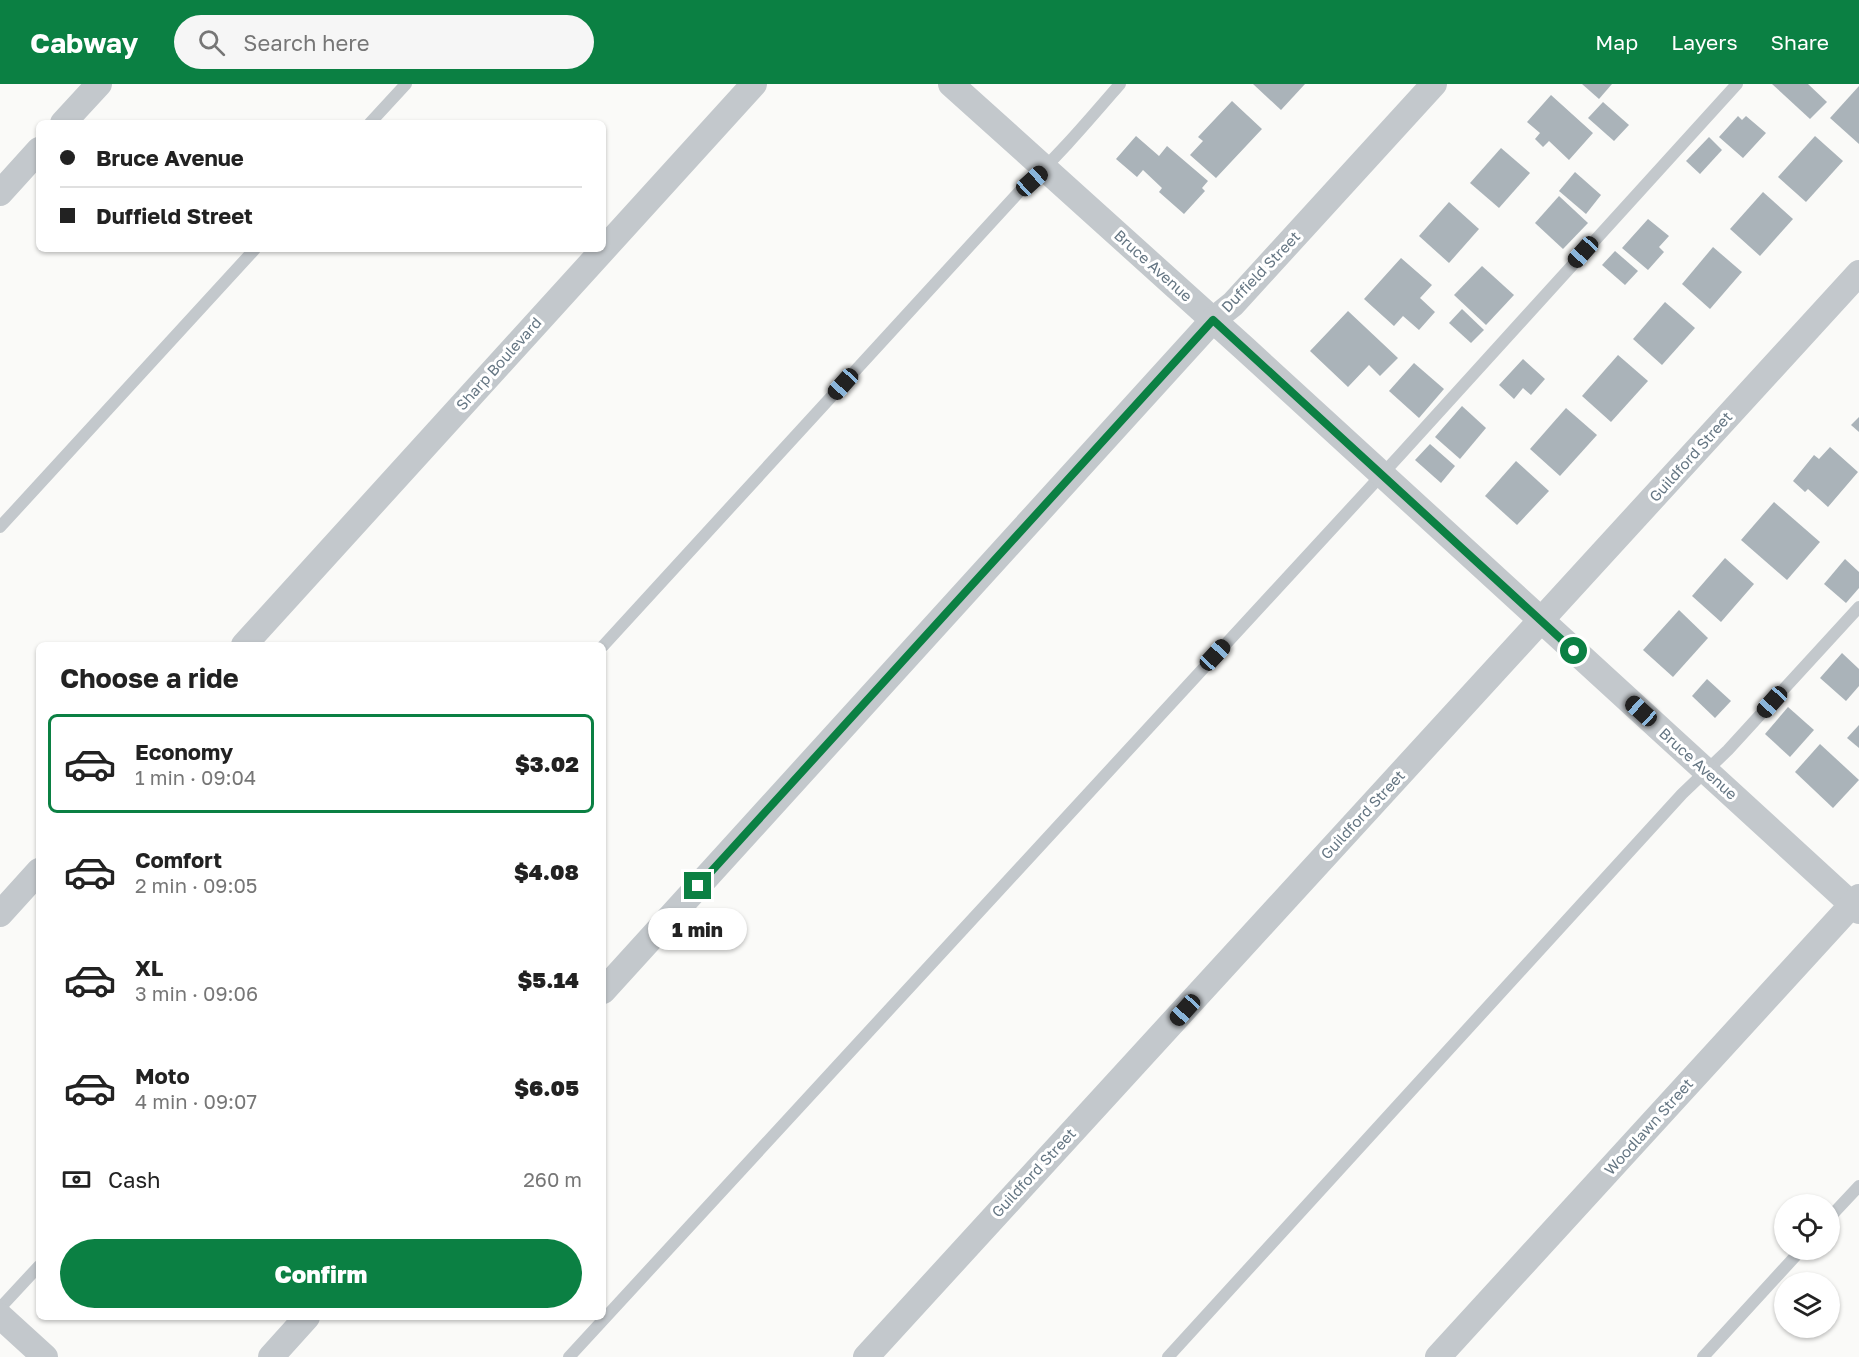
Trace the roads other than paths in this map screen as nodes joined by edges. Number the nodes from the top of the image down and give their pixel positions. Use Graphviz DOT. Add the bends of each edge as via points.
graph roads {
  1 [pos="99,84"];
  2 [pos="406,84"];
  3 [pos="754,84"];
  4 [pos="951,84"];
  5 [pos="1120,84"];
  6 [pos="1434,84"];
  7 [pos="1737,84"];
  8 [pos="66,120"];
  9 [pos="373,120"];
  10 [pos="36,153"];
  11 [pos="1044,170"];
  12 [pos="0,193"];
  13 [pos="606,247"];
  14 [pos="252,252"];
  15 [pos="601,252"];
  16 [pos="1859,273"];
  17 [pos="1213,320"];
  18 [pos="1382,475"];
  19 [pos="0,527"];
  20 [pos="1859,607"];
  21 [pos="1541,621"];
  22 [pos="247,642"];
  23 [pos="606,643"];
  24 [pos="1707,772"];
  25 [pos="36,874"];
  26 [pos="1857,905"];
  27 [pos="0,914"];
  28 [pos="606,988"];
  29 [pos="1859,1186"];
  30 [pos="1840,1206"];
  31 [pos="1792,1260"];
  32 [pos="36,1269"];
  33 [pos="0,1308"];
  34 [pos="0,1316"];
  35 [pos="606,1317"];
  36 [pos="304,1320"];
  37 [pos="603,1320"];
  38 [pos="45,1357"];
  39 [pos="271,1357"];
  40 [pos="569,1357"];
  41 [pos="866,1357"];
  42 [pos="1168,1357"];
  43 [pos="1438,1357"];
  44 [pos="1703,1357"];
  1 -- 8 [label="street"];
  2 -- 9 [label="lane"];
  3 -- 13 [label="street, Sharp Boulevard"];
  4 -- 11 [label="street, Bruce Avenue"];
  5 -- 11 [label="lane"];
  6 -- 17 [label="street, Duffield Street" via="1233,304"];
  7 -- 18 [label="lane"];
  10 -- 12 [label="street"];
  11 -- 17 [label="street, Bruce Avenue"];
  11 -- 23 [label="lane" via="1011,201"];
  14 -- 19 [label="lane"];
  15 -- 22 [label="street, Sharp Boulevard"];
  16 -- 21 [label="street, Guildford Street"];
  17 -- 18 [label="street, Bruce Avenue"];
  17 -- 28 [label="street, Duffield Street"];
  18 -- 21 [label="street, Bruce Avenue"];
  18 -- 35 [label="lane"];
  20 -- 24 [label="lane"];
  21 -- 24 [label="street, Bruce Avenue"];
  21 -- 41 [label="street, Guildford Street"];
  24 -- 26 [label="street, Bruce Avenue"];
  24 -- 42 [label="lane" via="1682,794"];
  25 -- 27 [label="street"];
  26 -- 43 [label="street, Woodlawn Street"];
  29 -- 30 [label="lane"];
  31 -- 44 [label="lane"];
  32 -- 33 [label="lane"];
  34 -- 38 [label="street"];
  36 -- 39 [label="street"];
  37 -- 40 [label="lane"];
}
